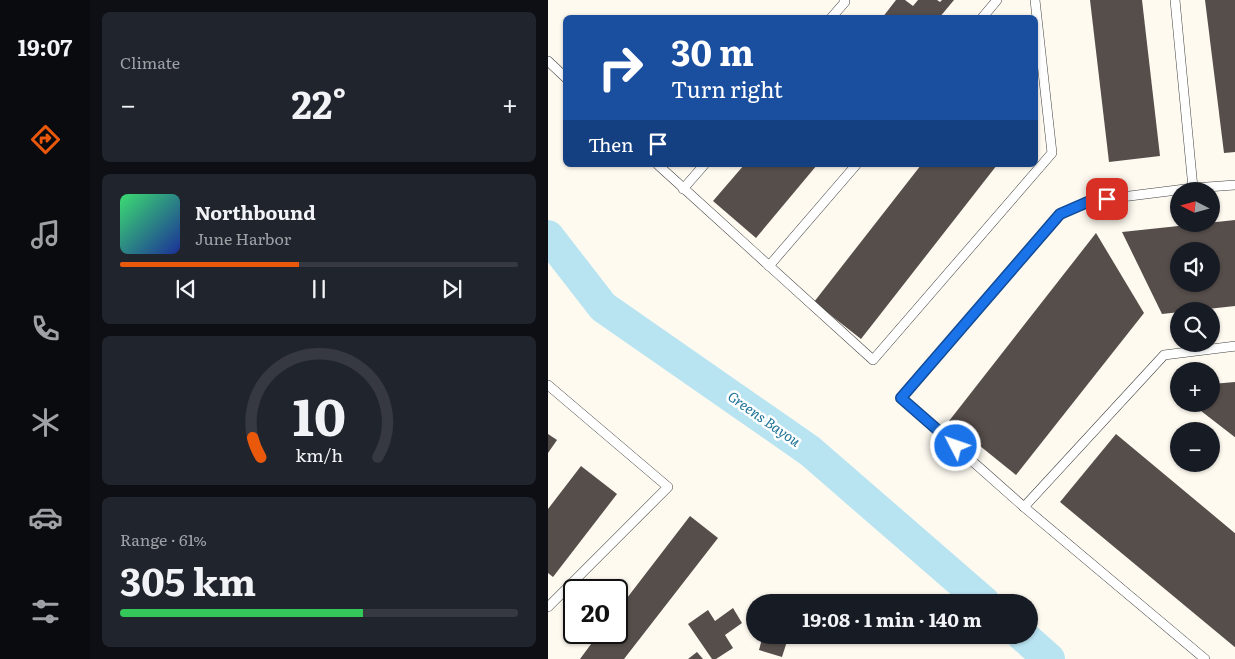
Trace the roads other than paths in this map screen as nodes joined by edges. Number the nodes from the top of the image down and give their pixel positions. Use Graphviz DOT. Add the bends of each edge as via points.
graph roads {
  1 [pos="844,0"];
  2 [pos="997,0"];
  3 [pos="1035,0"];
  4 [pos="1175,0"];
  5 [pos="833,15"];
  6 [pos="984,15"];
  7 [pos="1037,15"];
  8 [pos="1038,27"];
  9 [pos="548,61"];
  10 [pos="563,75"];
  11 [pos="660,167"];
  12 [pos="702,167"];
  13 [pos="854,167"];
  14 [pos="1192,182"];
  15 [pos="1236,185"];
  16 [pos="1220,186"];
  17 [pos="683,189"];
  18 [pos="1170,191"];
  19 [pos="769,266"];
  20 [pos="1236,346"];
  21 [pos="548,385"];
  22 [pos="1024,507"];
  23 [pos="548,607"];
  24 [pos="1205,659"];
  1 -- 5 [label="lane"];
  2 -- 6 [label="lane"];
  3 -- 7 [label="lane"];
  4 -- 14 [label="lane"];
  8 -- 19 [label="lane" via="1052,153 873,360"];
  9 -- 10 [label="lane"];
  11 -- 17 [label="lane"];
  12 -- 17 [label="lane"];
  13 -- 19 [label="lane"];
  15 -- 16 [label="lane"];
  17 -- 19 [label="lane"];
  18 -- 22 [label="lane" via="1090,201 1060,214 901,398"];
  20 -- 22 [label="lane" via="1164,354"];
  21 -- 23 [label="lane" via="668,487"];
  22 -- 24 [label="lane"];
}
